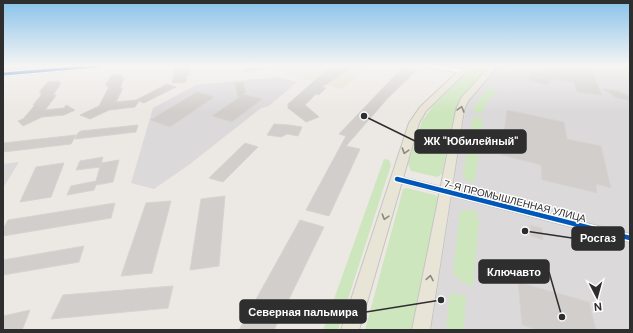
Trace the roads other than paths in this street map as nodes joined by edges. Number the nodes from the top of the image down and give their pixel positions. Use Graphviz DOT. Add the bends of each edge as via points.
graph roads {
  1 [pos="450,82"];
  2 [pos="480,82"];
  3 [pos="397,179"];
  4 [pos="447,191"];
  5 [pos="630,238"];
  6 [pos="350,330"];
  7 [pos="421,330"];
  1 -- 3 [label="main road, one-way" via="423,109 414,123"];
  4 -- 2 [label="main road, one-way" via="457,126 464,100"];
  3 -- 4 [label="street, 7-Я ПРОМЫШЛЕННАЯ УЛИЦА"];
  3 -- 6 [label="main road, one-way"];
  4 -- 5 [label="street, 7-Я ПРОМЫШЛЕННАЯ УЛИЦА"];
  7 -- 4 [label="main road, one-way"];
}
